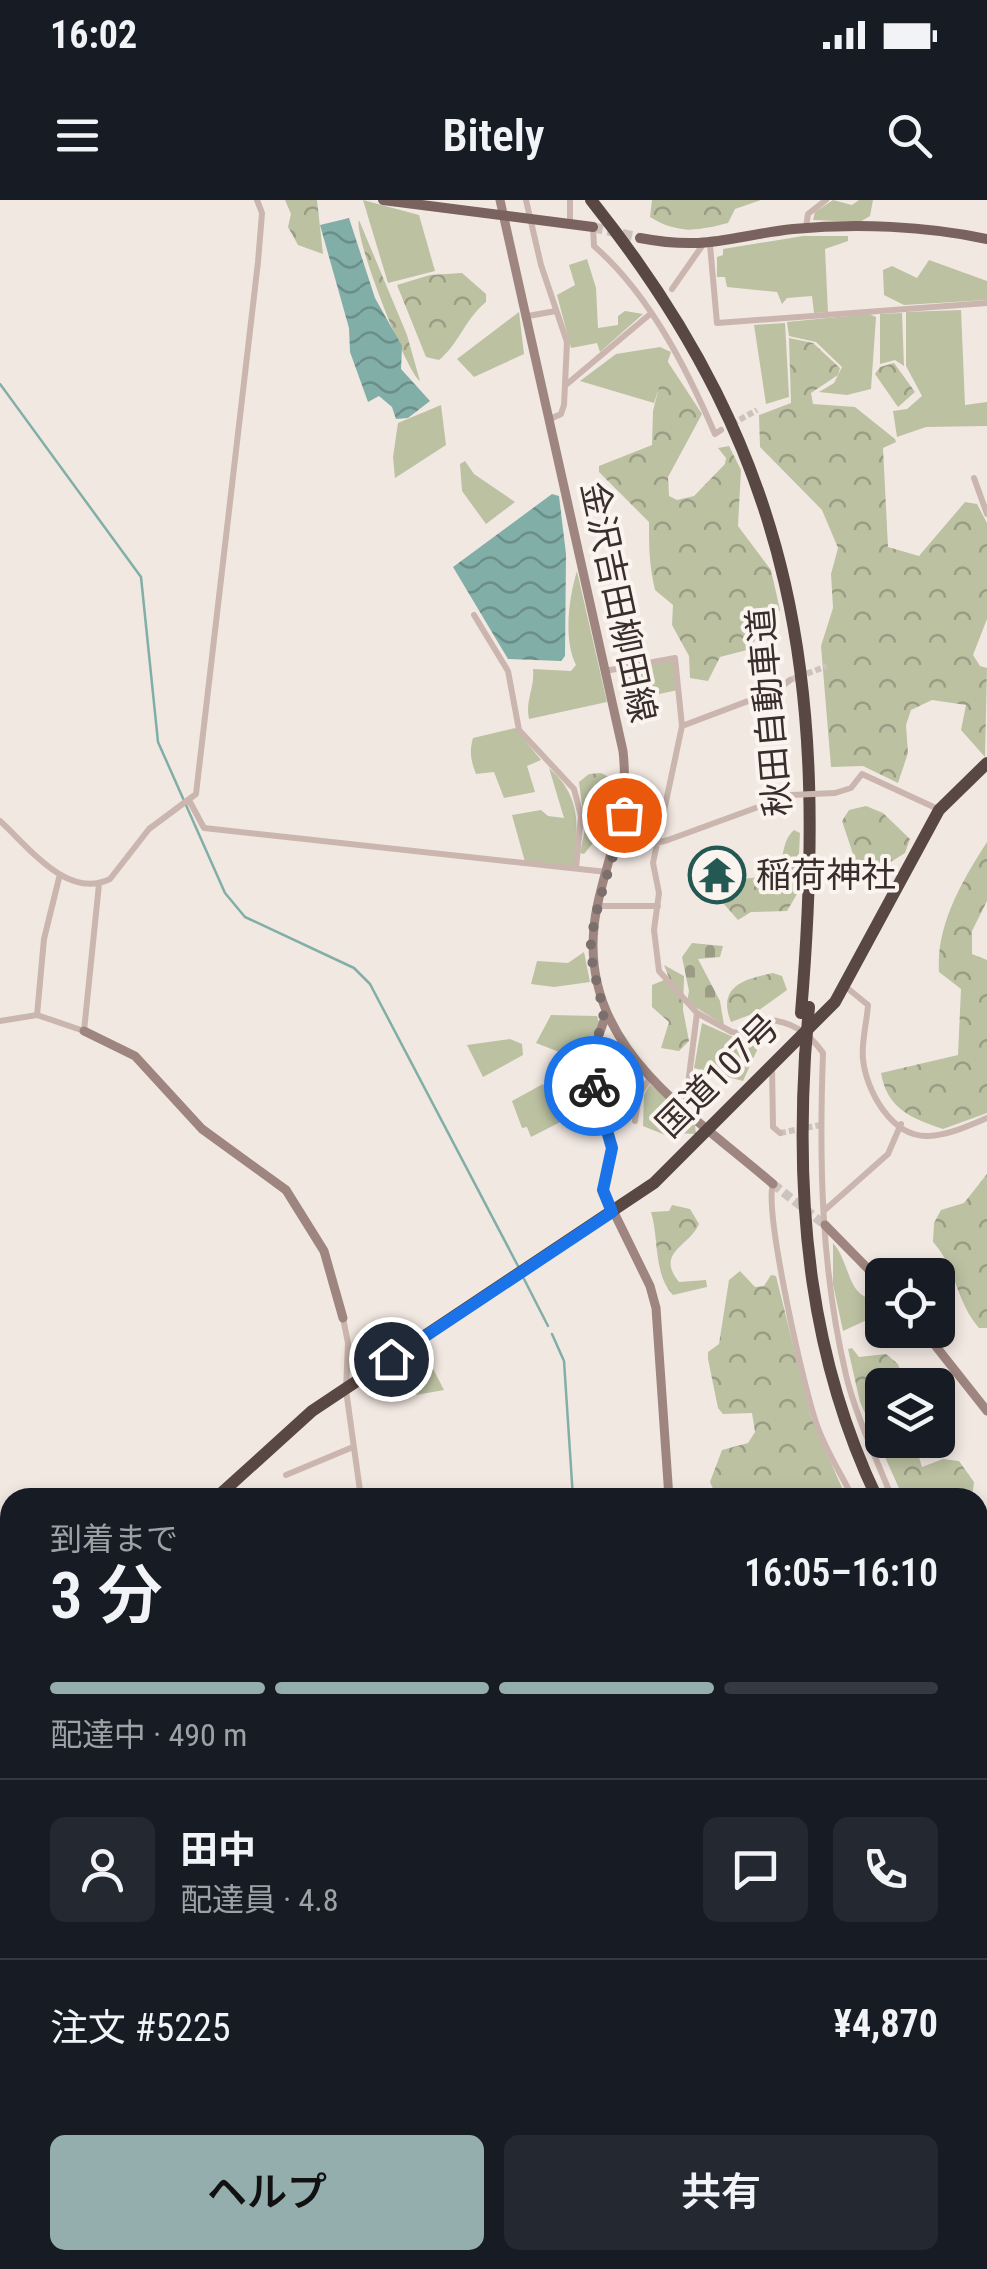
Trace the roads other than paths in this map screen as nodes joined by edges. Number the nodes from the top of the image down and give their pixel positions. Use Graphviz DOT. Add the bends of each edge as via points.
graph roads {
  1 [pos="257,200"];
  2 [pos="383,200"];
  3 [pos="500,200"];
  4 [pos="526,200"];
  5 [pos="570,200"];
  6 [pos="591,200"];
  7 [pos="602,200"];
  8 [pos="826,200"];
  9 [pos="504,215"];
  10 [pos="529,216"];
  11 [pos="570,221"];
  12 [pos="593,226"];
  13 [pos="806,228"];
  14 [pos="640,238"];
  15 [pos="987,239"];
  16 [pos="706,246"];
  17 [pos="672,289"];
  18 [pos="987,304"];
  19 [pos="556,311"];
  20 [pos="649,315"];
  21 [pos="528,316"];
  22 [pos="566,384"];
  23 [pos="550,419"];
  24 [pos="720,430"];
  25 [pos="974,478"];
  26 [pos="987,514"];
  27 [pos="474,615"];
  28 [pos="604,671"];
  29 [pos="790,680"];
  30 [pos="682,726"];
  31 [pos="987,763"];
  32 [pos="187,803"];
  33 [pos="940,810"];
  34 [pos="0,820"];
  35 [pos="619,835"];
  36 [pos="656,842"];
  37 [pos="576,868"];
  38 [pos="607,872"];
  39 [pos="59,878"];
  40 [pos="99,884"];
  41 [pos="597,906"];
  42 [pos="658,906"];
  43 [pos="846,987"];
  44 [pos="805,1010"];
  45 [pos="698,1013"];
  46 [pos="37,1015"];
  47 [pos="606,1015"];
  48 [pos="0,1021"];
  49 [pos="84,1031"];
  50 [pos="805,1032"];
  51 [pos="801,1058"];
  52 [pos="772,1065"];
  53 [pos="651,1077"];
  54 [pos="685,1108"];
  55 [pos="987,1118"];
  56 [pos="635,1121"];
  57 [pos="901,1124"];
  58 [pos="708,1128"];
  59 [pos="780,1133"];
  60 [pos="773,1184"];
  61 [pos="826,1209"];
  62 [pos="612,1212"];
  63 [pos="825,1225"];
  64 [pos="865,1266"];
  65 [pos="343,1318"];
  66 [pos="938,1348"];
  67 [pos="346,1390"];
  68 [pos="985,1405"];
  69 [pos="353,1447"];
  70 [pos="286,1476"];
  71 [pos="227,1488"];
  72 [pos="359,1488"];
  73 [pos="669,1488"];
  74 [pos="847,1488"];
  75 [pos="864,1488"];
  76 [pos="873,1488"];
  77 [pos="888,1488"];
  1 -- 32 [label="street" via="258,262 196,794"];
  2 -- 9 [label="main road"];
  3 -- 9 [label="main road, 金沢吉田柳田線"];
  4 -- 10 [label="street"];
  5 -- 11 [label="street"];
  6 -- 44 [label="highway, 秋田自動車道" via="654,287 712,385 778,546 808,720"];
  7 -- 44 [label="highway, 秋田自動車道" via="720,381 770,496 795,576 819,768 819,860"];
  8 -- 13 [label="street" via="808,214"];
  9 -- 10 [label="main road"];
  9 -- 21 [label="main road, 金沢吉田柳田線"];
  10 -- 11 [label="main road"];
  10 -- 19 [label="street"];
  11 -- 12 [label="main road"];
  12 -- 20 [label="street" via="596,248 613,261"];
  13 -- 15 [label="main road" via="895,228"];
  13 -- 16 [label="main road"];
  14 -- 16 [label="main road"];
  16 -- 17 [label="street"];
  16 -- 18 [label="street" via="717,324"];
  19 -- 21 [label="street"];
  19 -- 22 [label="street" via="567,342"];
  20 -- 22 [label="street"];
  20 -- 24 [label="street" via="684,363 715,434"];
  21 -- 23 [label="main road, 金沢吉田柳田線"];
  22 -- 23 [label="street" via="562,414"];
  23 -- 28 [label="main road, 金沢吉田柳田線"];
  25 -- 26 [label="street"];
  27 -- 37 [label="street" via="508,670 520,730 574,789 581,816"];
  28 -- 30 [label="street" via="675,658"];
  28 -- 35 [label="main road, 金沢吉田柳田線" via="625,771"];
  29 -- 30 [label="street"];
  30 -- 36 [label="street"];
  31 -- 33 [label="highway, 国道107号"];
  32 -- 37 [label="street" via="204,828"];
  32 -- 40 [label="street" via="156,822"];
  33 -- 36 [label="street, bridge" via="862,774 851,788 791,796"];
  33 -- 43 [label="highway, 国道107号"];
  34 -- 39 [label="street"];
  35 -- 36 [label="street"];
  35 -- 38 [label="main road, 金沢吉田柳田線"];
  36 -- 42 [label="street"];
  37 -- 38 [label="street"];
  38 -- 41 [label="main road, 金沢吉田柳田線"];
  39 -- 40 [label="street"];
  39 -- 46 [label="street"];
  40 -- 49 [label="street"];
  41 -- 42 [label="street"];
  41 -- 47 [label="main road, 金沢吉田柳田線" via="590,962"];
  42 -- 45 [label="street" via="659,972"];
  43 -- 50 [label="highway, 国道107号"];
  43 -- 57 [label="street" via="868,1005 862,1053 874,1098"];
  44 -- 51 [label="highway, 秋田自動車道, bridge"];
  45 -- 50 [label="street" via="742,1036 768,1020"];
  45 -- 54 [label="street"];
  46 -- 48 [label="street"];
  46 -- 49 [label="street"];
  47 -- 53 [label="main road, 金沢吉田柳田線"];
  47 -- 62 [label="main road" via="594,1041 592,1075 612,1148 603,1190"];
  49 -- 65 [label="main road" via="136,1056 202,1129 286,1190 324,1251"];
  50 -- 52 [label="highway, 国道107号"];
  50 -- 61 [label="street" via="823,1053 820,1185"];
  51 -- 75 [label="highway, 秋田自動車道" via="793,1172 798,1252 824,1381"];
  51 -- 76 [label="highway, 秋田自動車道" via="806,1250 832,1380"];
  52 -- 58 [label="highway, 国道107号"];
  52 -- 59 [label="street" via="772,1127"];
  53 -- 54 [label="main road, 金沢吉田柳田線"];
  53 -- 56 [label="street" via="639,1094"];
  54 -- 58 [label="main road, 金沢吉田柳田線"];
  55 -- 57 [label="street" via="926,1136"];
  57 -- 61 [label="street" via="888,1154"];
  58 -- 60 [label="main road, 金沢吉田柳田線"];
  58 -- 62 [label="highway, 国道107号" via="654,1183"];
  60 -- 74 [label="street" via="770,1202 787,1306 817,1426"];
  61 -- 63 [label="street"];
  62 -- 67 [label="highway, 国道107号"];
  62 -- 73 [label="main road" via="656,1308"];
  63 -- 64 [label="main road"];
  63 -- 77 [label="street" via="846,1376"];
  65 -- 67 [label="street"];
  66 -- 68 [label="main road"];
  67 -- 69 [label="street"];
  67 -- 71 [label="highway, 国道107号"];
  69 -- 70 [label="street"];
  69 -- 72 [label="street"];
}
